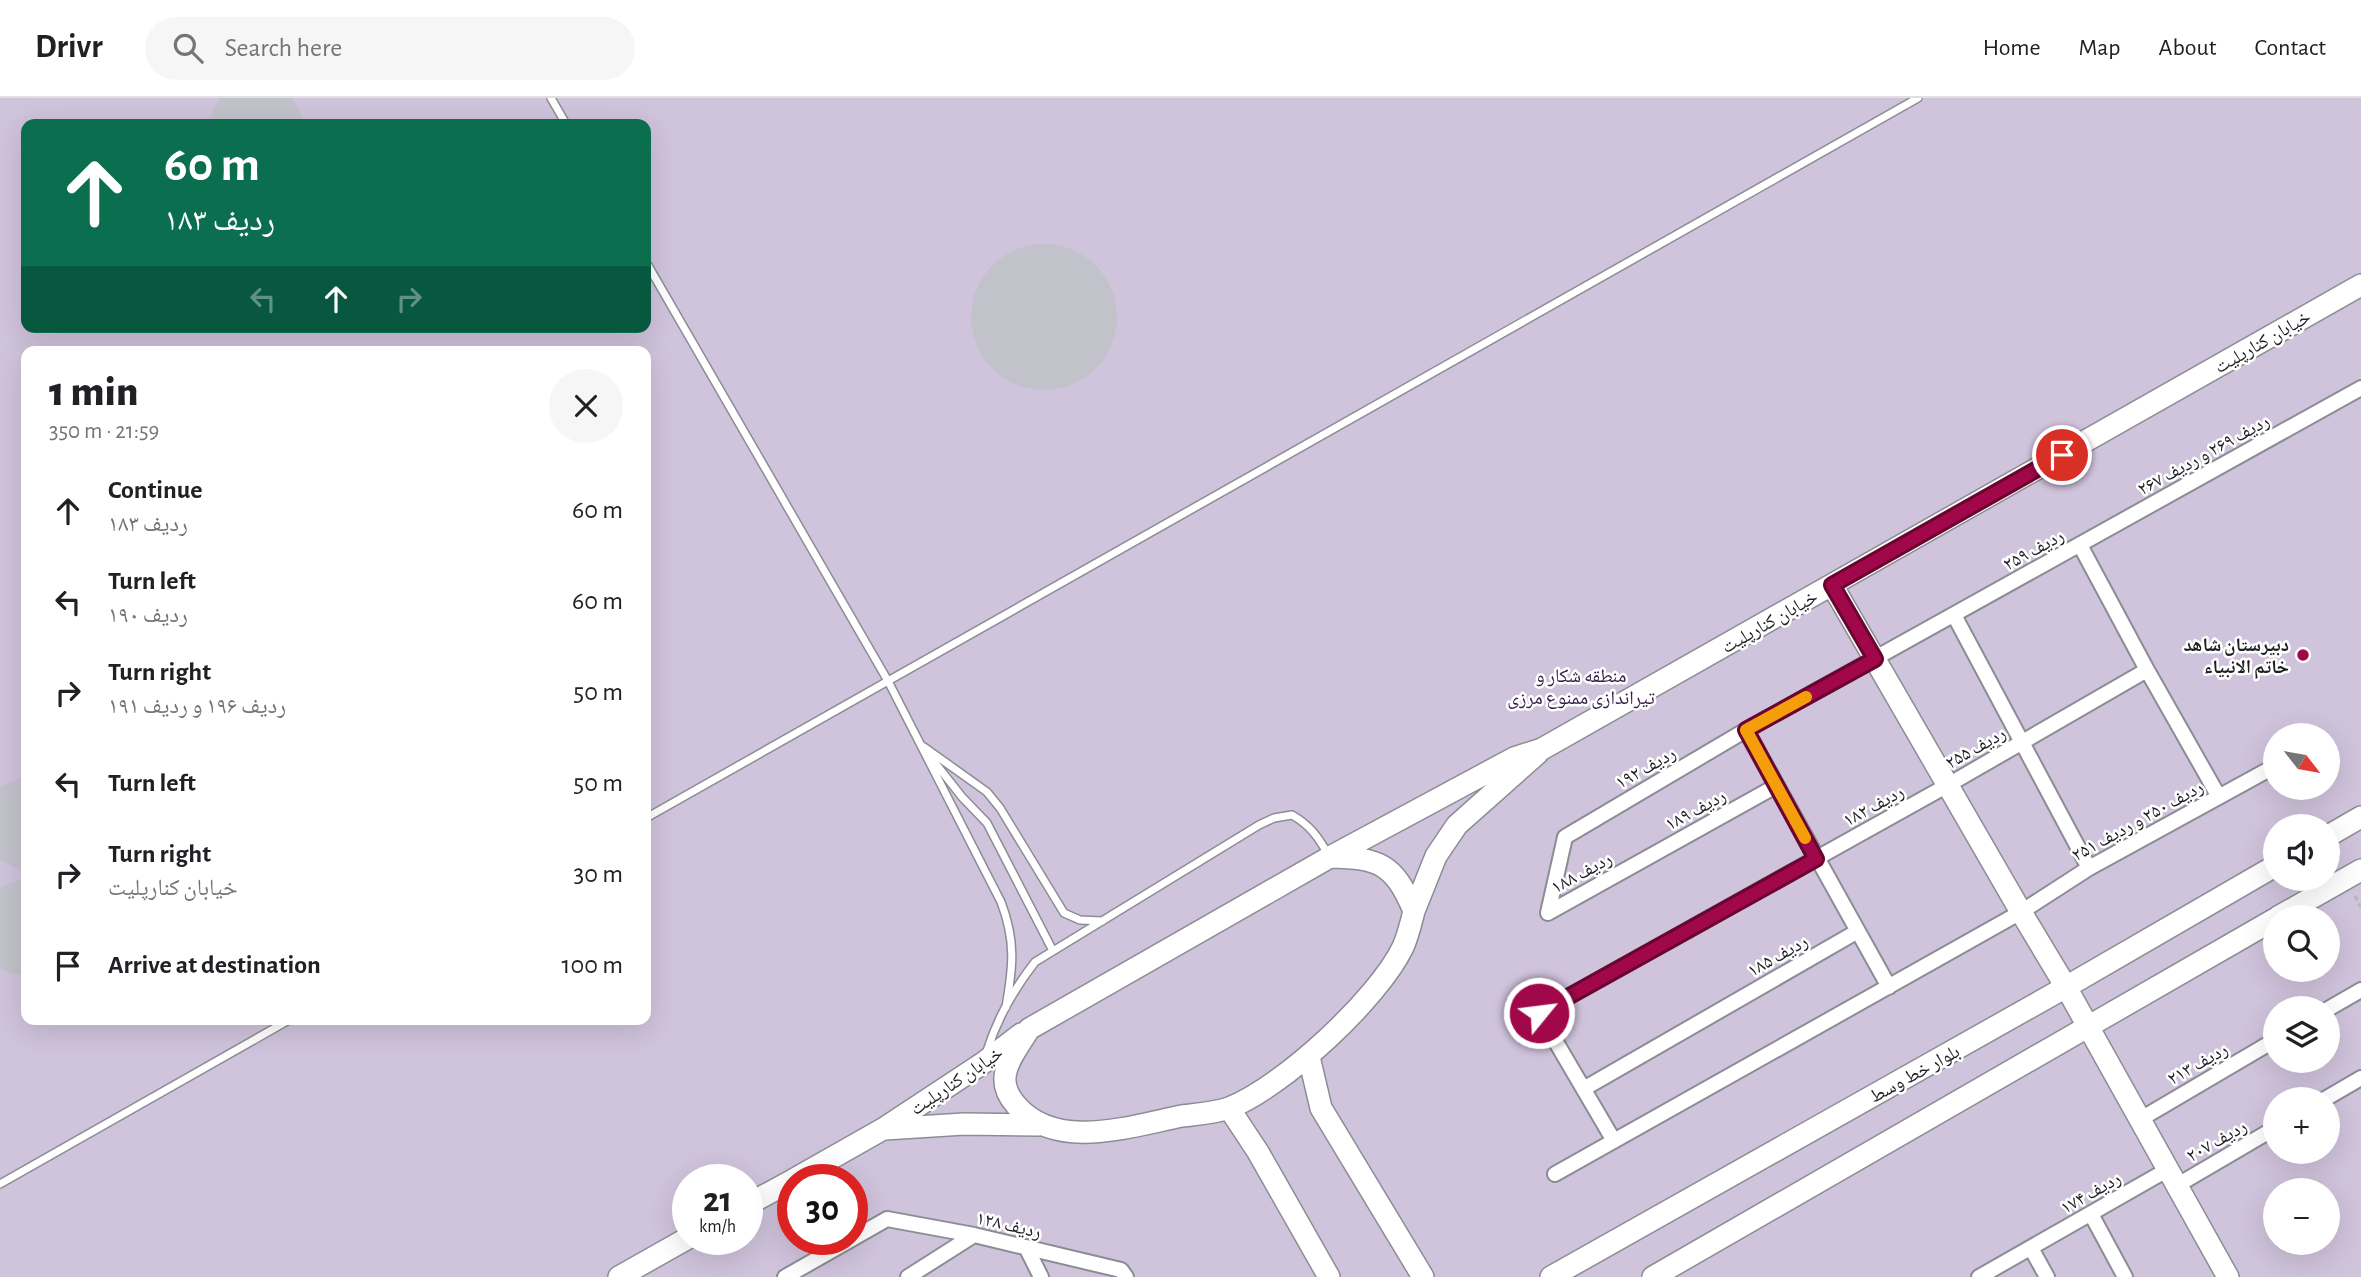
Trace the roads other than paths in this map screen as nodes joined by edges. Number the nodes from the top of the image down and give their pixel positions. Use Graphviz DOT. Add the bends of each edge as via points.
graph roads {
  1 [pos="551,98"];
  2 [pos="1918,98"];
  3 [pos="563,119"];
  4 [pos="651,271"];
  5 [pos="2361,285"];
  6 [pos="2361,388"];
  7 [pos="2131,516"];
  8 [pos="2080,545"];
  9 [pos="1832,585"];
  10 [pos="1954,615"];
  11 [pos="1875,659"];
  12 [pos="2147,670"];
  13 [pos="888,681"];
  14 [pos="1746,730"];
  15 [pos="2022,742"];
  16 [pos="921,744"];
  17 [pos="1542,749"];
  18 [pos="2263,773"];
  19 [pos="1948,785"];
  20 [pos="1776,786"];
  21 [pos="2219,797"];
  22 [pos="651,815"];
  23 [pos="2361,817"];
  24 [pos="2340,829"];
  25 [pos="1330,857"];
  26 [pos="1816,859"];
  27 [pos="1632,866"];
  28 [pos="2090,868"];
  29 [pos="2361,870"];
  30 [pos="2263,873"];
  31 [pos="2300,905"];
  32 [pos="1414,911"];
  33 [pos="2021,912"];
  34 [pos="1548,913"];
  35 [pos="1102,921"];
  36 [pos="2263,926"];
  37 [pos="1858,931"];
  38 [pos="1053,951"];
  39 [pos="1889,987"];
  40 [pos="2066,987"];
  41 [pos="2361,990"];
  42 [pos="2340,1002"];
  43 [pos="1006,1007"];
  44 [pos="280,1025"];
  45 [pos="2088,1027"];
  46 [pos="1028,1029"];
  47 [pos="2263,1047"];
  48 [pos="1308,1057"];
  49 [pos="983,1063"];
  50 [pos="2361,1078"];
  51 [pos="1585,1088"];
  52 [pos="2340,1090"];
  53 [pos="1229,1108"];
  54 [pos="2139,1120"];
  55 [pos="1039,1125"];
  56 [pos="883,1129"];
  57 [pos="2263,1134"];
  58 [pos="1614,1141"];
  59 [pos="821,1164"];
  60 [pos="1555,1174"];
  61 [pos="2172,1178"];
  62 [pos="0,1184"];
  63 [pos="2091,1214"];
  64 [pos="868,1230"];
  65 [pos="974,1235"];
  66 [pos="672,1247"];
  67 [pos="1026,1247"];
  68 [pos="2031,1248"];
  69 [pos="824,1255"];
  70 [pos="1123,1273"];
  71 [pos="619,1277"];
  72 [pos="785,1277"];
  73 [pos="908,1277"];
  74 [pos="1041,1277"];
  75 [pos="1328,1277"];
  76 [pos="1423,1277"];
  77 [pos="1551,1277"];
  78 [pos="1653,1277"];
  79 [pos="1979,1277"];
  80 [pos="2047,1277"];
  81 [pos="2125,1277"];
  82 [pos="2228,1277"];
  1 -- 3 [label="lane"];
  2 -- 13 [label="lane"];
  4 -- 13 [label="lane"];
  5 -- 9 [label="main road, خیابان کنارپلیت"];
  6 -- 7 [label="street, ردیف ۲۶۹ و ردیف ۲۶۷"];
  7 -- 8 [label="street, ردیف ۲۵۹"];
  8 -- 10 [label="street, ردیف ۲۵۹"];
  8 -- 12 [label="street"];
  9 -- 11 [label="main road"];
  9 -- 17 [label="main road, خیابان کنارپلیت"];
  10 -- 11 [label="street, ردیف ۲۵۹"];
  10 -- 15 [label="street"];
  11 -- 14 [label="street, ردیف ۱۹۲"];
  11 -- 19 [label="main road"];
  12 -- 15 [label="street, ردیف ۲۵۵"];
  12 -- 21 [label="street"];
  13 -- 16 [label="lane"];
  13 -- 22 [label="lane"];
  14 -- 20 [label="street"];
  14 -- 34 [label="street, ردیف ۱۹۲" via="1565,837"];
  15 -- 19 [label="street, ردیف ۲۵۵"];
  15 -- 28 [label="street"];
  16 -- 35 [label="lane" via="987,792 1064,913 1080,920"];
  16 -- 38 [label="lane" via="987,823"];
  16 -- 43 [label="lane" via="1009,921 1013,969"];
  17 -- 25 [label="main road, خیابان کنارپلیت" via="1514,758"];
  17 -- 32 [label="main road, خیابان کنارپلیت" via="1457,825 1436,856"];
  18 -- 21 [label="street, ردیف ۲۵۰ و ردیف ۲۵۱"];
  19 -- 26 [label="street, ردیف ۱۸۲"];
  19 -- 33 [label="main road"];
  20 -- 26 [label="street"];
  20 -- 27 [label="street, ردیف ۱۸۹"];
  21 -- 28 [label="street, ردیف ۲۵۰ و ردیف ۲۵۱"];
  23 -- 24 [label="main road"];
  25 -- 32 [label="main road" via="1363,857 1376,863 1403,885"];
  25 -- 35 [label="lane" via="1307,823 1292,814 1274,818"];
  25 -- 46 [label="main road, خیابان کنارپلیت"];
  26 -- 37 [label="street"];
  26 -- 51 [label="street, ردیف ۱۸۲" via="1539,1013"];
  27 -- 34 [label="street, ردیف ۱۸۸"];
  28 -- 33 [label="street, ردیف ۲۵۰ و ردیف ۲۵۱"];
  29 -- 31 [label="main road"];
  30 -- 40 [label="main road, بلوار خط وسط"];
  32 -- 48 [label="main road, خیابان کنارپلیت" via="1402,947 1376,986"];
  33 -- 39 [label="street, ردیف ۲۵۰ و ردیف ۲۵۱"];
  33 -- 40 [label="main road"];
  35 -- 38 [label="lane"];
  36 -- 45 [label="main road"];
  37 -- 39 [label="street"];
  37 -- 51 [label="street, ردیف ۱۸۵"];
  38 -- 43 [label="lane" via="1035,962"];
  39 -- 58 [label="street, ردیف ۲۵۰ و ردیف ۲۵۱"];
  40 -- 45 [label="main road"];
  40 -- 77 [label="main road, بلوار خط وسط"];
  41 -- 42 [label="street"];
  43 -- 49 [label="lane"];
  44 -- 62 [label="lane"];
  45 -- 54 [label="main road"];
  45 -- 78 [label="main road"];
  46 -- 49 [label="main road, خیابان کنارپلیت"];
  46 -- 55 [label="main road" via="1005,1076 1007,1096"];
  47 -- 54 [label="street, ردیف ۲۱۳"];
  48 -- 53 [label="main road, خیابان کنارپلیت"];
  48 -- 76 [label="main road" via="1321,1108"];
  49 -- 56 [label="main road, خیابان کنارپلیت"];
  50 -- 52 [label="street"];
  51 -- 58 [label="street"];
  53 -- 55 [label="main road, خیابان کنارپلیت" via="1132,1128 1080,1132"];
  53 -- 75 [label="main road"];
  54 -- 61 [label="main road"];
  55 -- 56 [label="main road, خیابان کنارپلیت"];
  56 -- 59 [label="main road, خیابان کنارپلیت"];
  57 -- 61 [label="street, ردیف ۲۰۷"];
  58 -- 60 [label="street, ردیف ۲۵۰ و ردیف ۲۵۱"];
  61 -- 63 [label="street, ردیف ۱۷۴"];
  61 -- 82 [label="main road"];
  63 -- 68 [label="street, ردیف ۱۷۴"];
  63 -- 81 [label="street"];
  64 -- 65 [label="street, ردیف ۱۲۸" via="887,1219"];
  65 -- 67 [label="street, ردیف ۱۲۸"];
  65 -- 73 [label="street"];
  66 -- 71 [label="main road"];
  67 -- 70 [label="street, ردیف ۱۲۸"];
  67 -- 74 [label="street"];
  68 -- 79 [label="street, ردیف ۱۷۴"];
  68 -- 80 [label="street"];
  69 -- 72 [label="street"];
}
